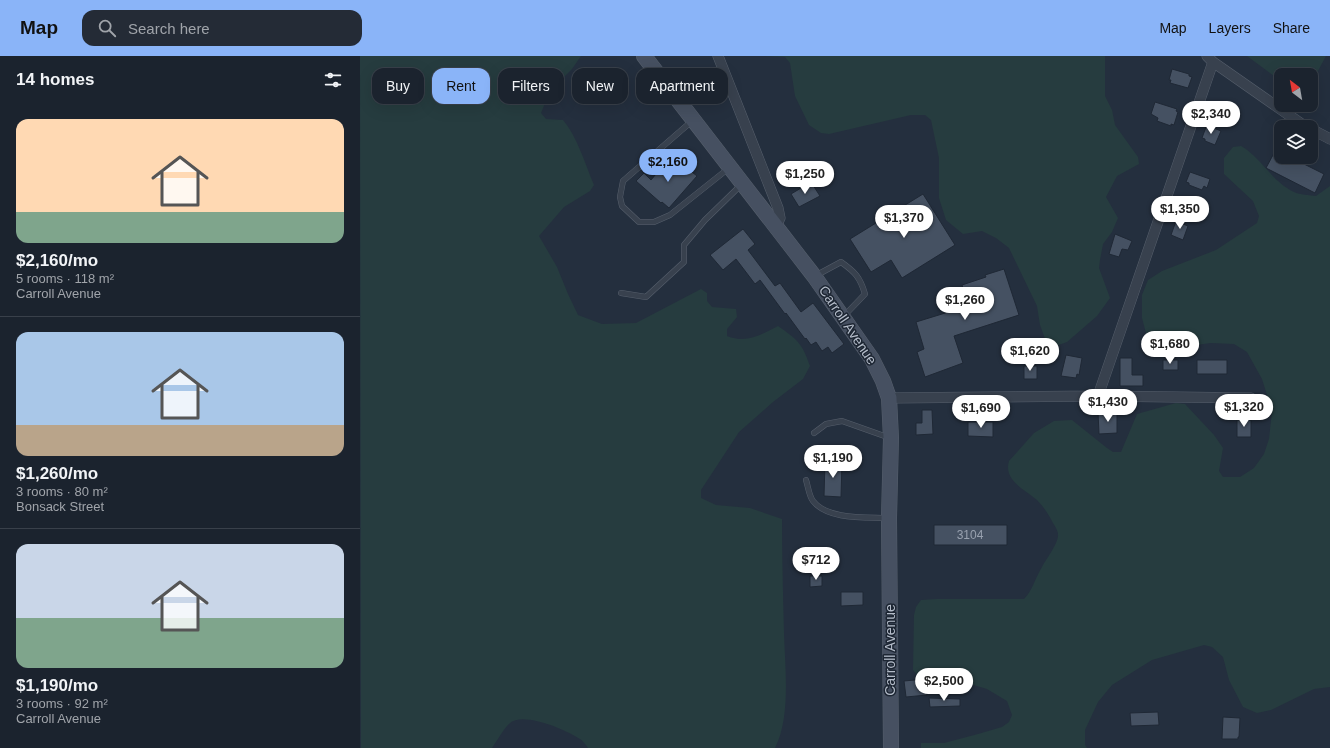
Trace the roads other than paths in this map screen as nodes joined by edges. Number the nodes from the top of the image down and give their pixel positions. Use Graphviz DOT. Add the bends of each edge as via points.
graph roads {
  1 [pos="644,56"];
  2 [pos="718,56"];
  3 [pos="1210,59"];
  4 [pos="693,120"];
  5 [pos="1296,120"];
  6 [pos="1318,133"];
  7 [pos="1330,139"];
  8 [pos="730,167"];
  9 [pos="743,184"];
  10 [pos="776,226"];
  11 [pos="814,276"];
  12 [pos="621,293"];
  13 [pos="844,316"];
  14 [pos="1098,396"];
  15 [pos="889,398"];
  16 [pos="1251,398"];
  17 [pos="814,433"];
  18 [pos="891,438"];
  19 [pos="806,480"];
  20 [pos="889,518"];
  21 [pos="891,748"];
  1 -- 4 [label="street, Carroll Avenue"];
  2 -- 10 [label="street" via="778,208 780,218"];
  3 -- 5 [label="street"];
  3 -- 14 [label="street"];
  4 -- 8 [label="street, Carroll Avenue"];
  4 -- 8 [label="lane" via="623,181 620,197 622,206 640,222 654,222 670,215"];
  6 -- 7 [label="street"];
  8 -- 9 [label="street, Carroll Avenue"];
  9 -- 10 [label="street, Carroll Avenue"];
  9 -- 12 [label="lane" via="705,220 684,245 684,262 646,297"];
  10 -- 11 [label="street, Carroll Avenue"];
  11 -- 13 [label="street, Carroll Avenue"];
  11 -- 13 [label="lane" via="841,262 854,271 863,285 865,294"];
  13 -- 15 [label="street, Carroll Avenue" via="872,358"];
  14 -- 15 [label="street"];
  14 -- 16 [label="street"];
  15 -- 18 [label="street, Carroll Avenue"];
  17 -- 18 [label="lane" via="826,424 842,421"];
  18 -- 20 [label="street, Carroll Avenue"];
  19 -- 20 [label="lane" via="812,500 823,510 849,517"];
  20 -- 21 [label="street, Carroll Avenue"];
}
